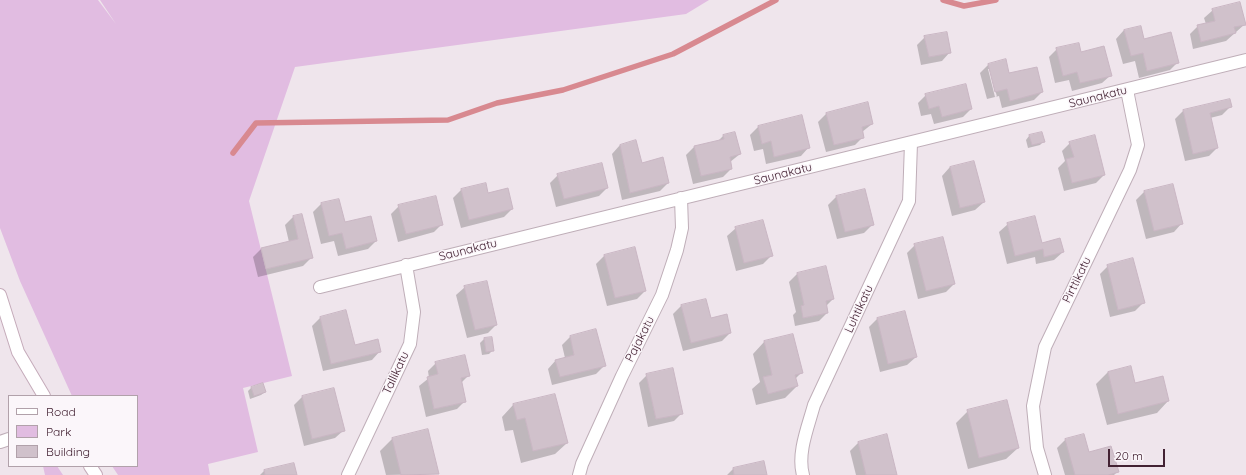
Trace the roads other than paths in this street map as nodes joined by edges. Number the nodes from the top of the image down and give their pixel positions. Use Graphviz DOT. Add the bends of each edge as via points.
graph roads {
  1 [pos="1246,60"];
  2 [pos="1127,90"];
  3 [pos="911,143"];
  4 [pos="681,198"];
  5 [pos="406,265"];
  6 [pos="320,287"];
  7 [pos="0,295"];
  8 [pos="43,395"];
  9 [pos="348,475"];
  10 [pos="579,475"];
  11 [pos="803,475"];
  12 [pos="1045,475"];
  1 -- 2 [label="street, Saunakatu"];
  2 -- 3 [label="street, Saunakatu"];
  2 -- 12 [label="street, Pirttikatu" via="1138,145 1130,170 1045,347 1033,406 1037,448"];
  3 -- 4 [label="street, Saunakatu"];
  3 -- 11 [label="street, Luhtikatu" via="909,201 814,405 804,441 801,468"];
  4 -- 5 [label="street, Saunakatu"];
  4 -- 10 [label="street, Pajakatu" via="682,228 662,295 622,376"];
  5 -- 6 [label="street, Saunakatu"];
  5 -- 9 [label="street, Tallikatu" via="414,312 410,344"];
  7 -- 8 [label="street" via="18,352"];
}
